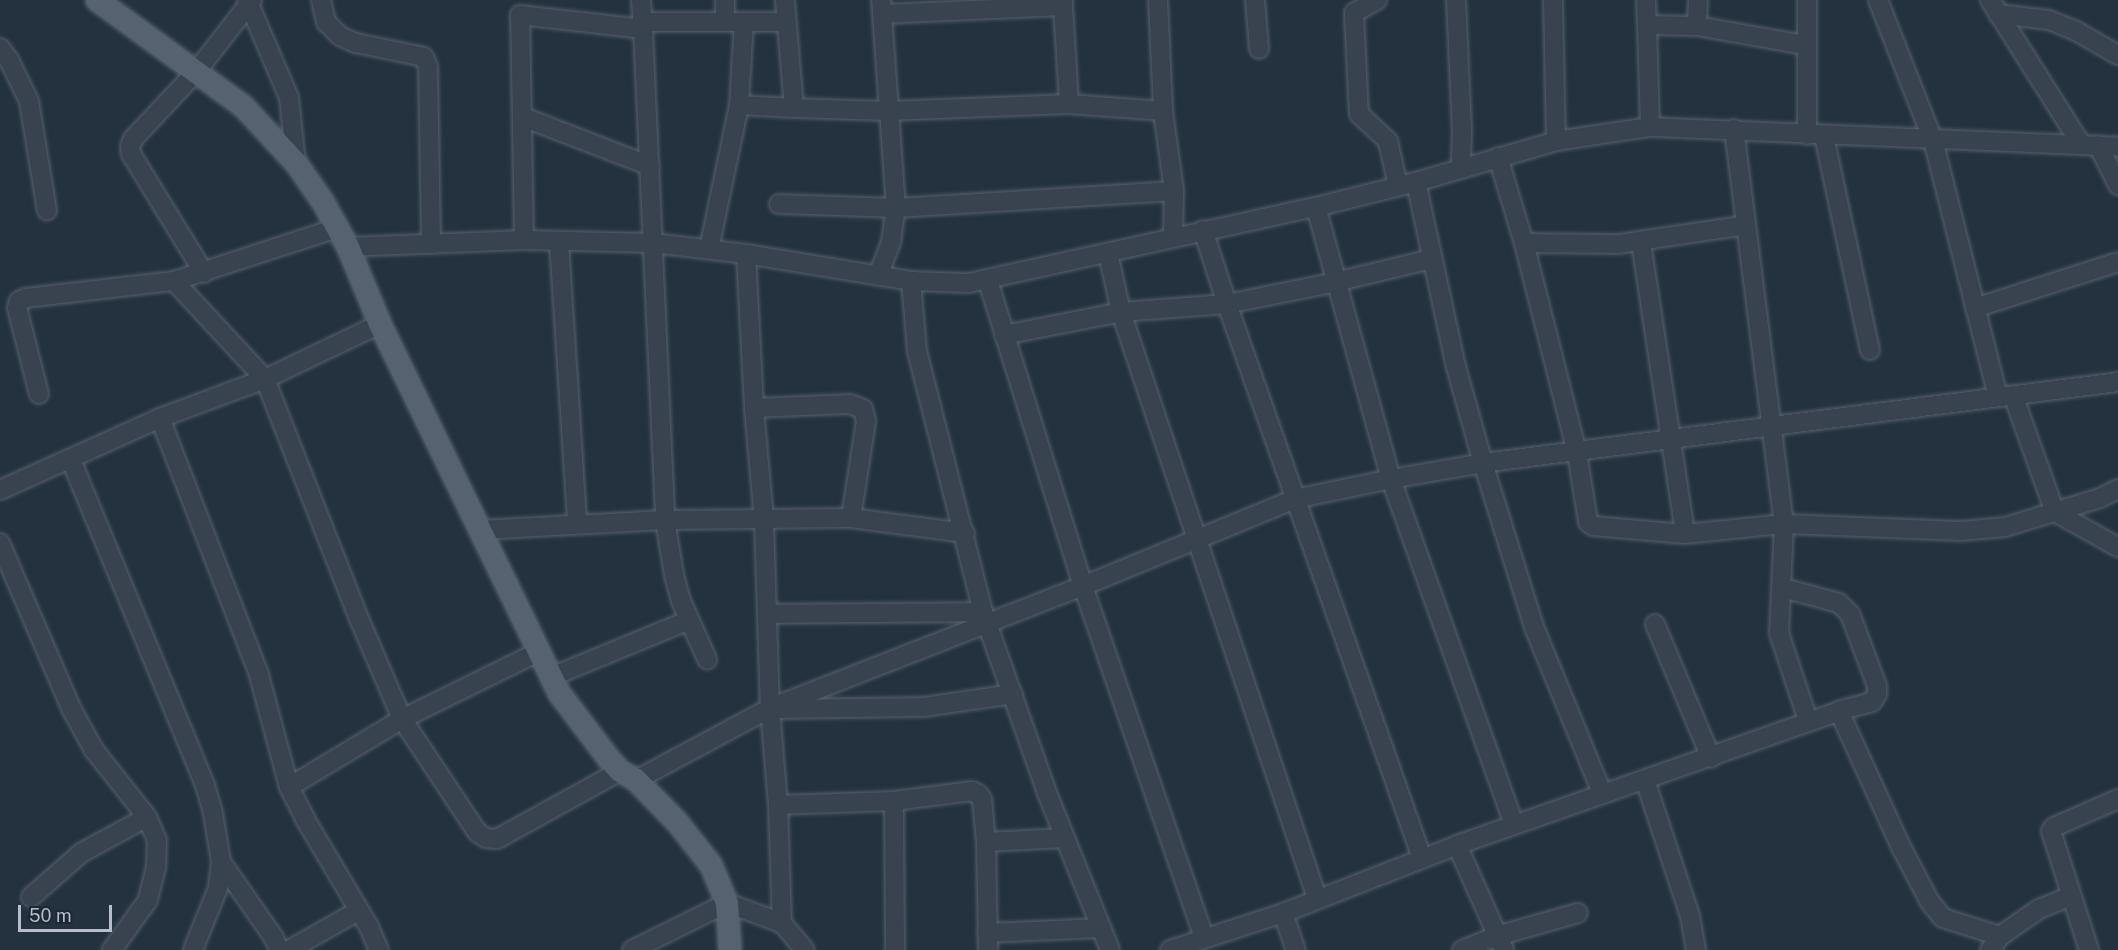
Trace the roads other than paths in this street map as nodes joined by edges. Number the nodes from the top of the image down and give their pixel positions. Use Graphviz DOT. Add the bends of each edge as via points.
graph roads {
  1 [pos="97,0"];
  2 [pos="321,0"];
  3 [pos="641,0"];
  4 [pos="725,0"];
  5 [pos="785,0"];
  6 [pos="1158,0"];
  7 [pos="1255,0"];
  8 [pos="1377,0"];
  9 [pos="1456,0"];
  10 [pos="1553,0"];
  11 [pos="1646,0"];
  12 [pos="1698,0"];
  13 [pos="1878,0"];
  14 [pos="250,1"];
  15 [pos="1808,1"];
  16 [pos="1063,3"];
  17 [pos="976,4"];
  18 [pos="519,7"];
  19 [pos="882,7"];
  20 [pos="1994,7"];
  21 [pos="725,21"];
  22 [pos="744,22"];
  23 [pos="786,22"];
  24 [pos="1647,25"];
  25 [pos="643,26"];
  26 [pos="1697,26"];
  27 [pos="1805,45"];
  28 [pos="0,48"];
  29 [pos="1259,49"];
  30 [pos="2118,56"];
  31 [pos="196,72"];
  32 [pos="1069,104"];
  33 [pos="739,105"];
  34 [pos="794,108"];
  35 [pos="887,111"];
  36 [pos="1163,111"];
  37 [pos="523,117"];
  38 [pos="1650,127"];
  39 [pos="1734,129"];
  40 [pos="1816,135"];
  41 [pos="1934,140"];
  42 [pos="1556,141"];
  43 [pos="2106,143"];
  44 [pos="1498,157"];
  45 [pos="297,163"];
  46 [pos="650,166"];
  47 [pos="1461,167"];
  48 [pos="1407,184"];
  49 [pos="2118,185"];
  50 [pos="1174,191"];
  51 [pos="779,204"];
  52 [pos="1316,207"];
  53 [pos="896,208"];
  54 [pos="47,211"];
  55 [pos="1746,225"];
  56 [pos="1203,230"];
  57 [pos="1173,236"];
  58 [pos="342,238"];
  59 [pos="524,240"];
  60 [pos="559,242"];
  61 [pos="1641,242"];
  62 [pos="653,243"];
  63 [pos="1524,243"];
  64 [pos="431,244"];
  65 [pos="709,249"];
  66 [pos="1108,253"];
  67 [pos="746,254"];
  68 [pos="1432,259"];
  69 [pos="2118,262"];
  70 [pos="204,273"];
  71 [pos="878,276"];
  72 [pos="174,281"];
  73 [pos="911,281"];
  74 [pos="988,281"];
  75 [pos="1336,282"];
  76 [pos="1227,304"];
  77 [pos="1975,308"];
  78 [pos="1121,312"];
  79 [pos="380,324"];
  80 [pos="1004,335"];
  81 [pos="1870,350"];
  82 [pos="265,379"];
  83 [pos="2118,382"];
  84 [pos="39,394"];
  85 [pos="2006,396"];
  86 [pos="754,408"];
  87 [pos="160,418"];
  88 [pos="1772,427"];
  89 [pos="1672,440"];
  90 [pos="1577,453"];
  91 [pos="70,460"];
  92 [pos="1483,463"];
  93 [pos="1391,479"];
  94 [pos="2118,489"];
  95 [pos="0,490"];
  96 [pos="1295,500"];
  97 [pos="2055,512"];
  98 [pos="851,518"];
  99 [pos="665,520"];
  100 [pos="764,521"];
  101 [pos="577,523"];
  102 [pos="1784,524"];
  103 [pos="480,530"];
  104 [pos="965,533"];
  105 [pos="1684,534"];
  106 [pos="1197,540"];
  107 [pos="0,543"];
  108 [pos="2118,547"];
  109 [pos="1083,586"];
  110 [pos="1783,588"];
  111 [pos="768,614"];
  112 [pos="985,618"];
  113 [pos="689,621"];
  114 [pos="1655,624"];
  115 [pos="538,652"];
  116 [pos="707,659"];
  117 [pos="551,677"];
  118 [pos="1013,694"];
  119 [pos="770,708"];
  120 [pos="1839,711"];
  121 [pos="402,719"];
  122 [pos="1808,720"];
  123 [pos="1711,758"];
  124 [pos="628,775"];
  125 [pos="1645,780"];
  126 [pos="289,786"];
  127 [pos="1602,793"];
  128 [pos="2118,799"];
  129 [pos="894,801"];
  130 [pos="778,805"];
  131 [pos="147,818"];
  132 [pos="1514,825"];
  133 [pos="1065,838"];
  134 [pos="986,842"];
  135 [pos="1457,845"];
  136 [pos="1422,858"];
  137 [pos="221,862"];
  138 [pos="2072,896"];
  139 [pos="32,897"];
  140 [pos="1317,898"];
  141 [pos="728,903"];
  142 [pos="358,911"];
  143 [pos="1283,913"];
  144 [pos="1578,913"];
  145 [pos="782,923"];
  146 [pos="1101,928"];
  147 [pos="1203,938"];
  148 [pos="988,942"];
  149 [pos="1501,943"];
  150 [pos="1995,943"];
  151 [pos="197,949"];
  152 [pos="112,950"];
  153 [pos="279,950"];
  154 [pos="290,950"];
  155 [pos="379,950"];
  156 [pos="632,950"];
  157 [pos="730,950"];
  158 [pos="805,950"];
  159 [pos="895,950"];
  160 [pos="1110,950"];
  161 [pos="1170,950"];
  162 [pos="1296,950"];
  163 [pos="1462,950"];
  164 [pos="1696,950"];
  165 [pos="2089,950"];
  1 -- 31 [label="main road"];
  2 -- 64 [label="street" via="326,22 340,36 424,57 428,67"];
  3 -- 25 [label="street"];
  4 -- 21 [label="street"];
  5 -- 23 [label="street"];
  6 -- 36 [label="street"];
  7 -- 29 [label="street"];
  8 -- 48 [label="street" via="1354,13 1359,114 1388,141"];
  9 -- 47 [label="street"];
  10 -- 42 [label="street"];
  11 -- 24 [label="street"];
  12 -- 26 [label="street"];
  13 -- 41 [label="street"];
  14 -- 31 [label="street"];
  14 -- 45 [label="street" via="289,98"];
  15 -- 27 [label="street"];
  16 -- 17 [label="street"];
  16 -- 32 [label="street"];
  17 -- 19 [label="street"];
  18 -- 25 [label="street"];
  18 -- 37 [label="street"];
  19 -- 35 [label="street"];
  20 -- 30 [label="street" via="2049,20"];
  20 -- 43 [label="street"];
  21 -- 22 [label="street"];
  21 -- 25 [label="street"];
  22 -- 23 [label="street"];
  22 -- 33 [label="street"];
  23 -- 34 [label="street"];
  24 -- 26 [label="street"];
  24 -- 38 [label="street"];
  25 -- 46 [label="street"];
  26 -- 27 [label="street"];
  27 -- 40 [label="street"];
  28 -- 54 [label="street" via="29,101"];
  31 -- 45 [label="main road" via="243,106"];
  31 -- 70 [label="street" via="132,139 130,146 131,154"];
  32 -- 35 [label="street"];
  32 -- 36 [label="street"];
  33 -- 34 [label="street"];
  33 -- 65 [label="street"];
  34 -- 35 [label="street"];
  35 -- 53 [label="street"];
  36 -- 50 [label="street"];
  37 -- 46 [label="street"];
  37 -- 59 [label="street"];
  38 -- 39 [label="street"];
  38 -- 42 [label="street"];
  39 -- 40 [label="street"];
  39 -- 55 [label="street"];
  40 -- 41 [label="street"];
  40 -- 81 [label="street"];
  41 -- 43 [label="street"];
  41 -- 77 [label="street"];
  42 -- 44 [label="street"];
  43 -- 49 [label="street"];
  44 -- 47 [label="street"];
  44 -- 63 [label="street"];
  45 -- 58 [label="main road"];
  46 -- 62 [label="street"];
  47 -- 48 [label="street"];
  48 -- 52 [label="street"];
  48 -- 68 [label="street"];
  50 -- 53 [label="street"];
  50 -- 57 [label="street"];
  51 -- 53 [label="street"];
  52 -- 56 [label="street"];
  52 -- 75 [label="street"];
  53 -- 71 [label="street" via="891,242"];
  55 -- 61 [label="street"];
  55 -- 88 [label="street"];
  56 -- 57 [label="street"];
  56 -- 76 [label="street"];
  57 -- 66 [label="street"];
  58 -- 64 [label="street"];
  58 -- 70 [label="street"];
  58 -- 79 [label="main road"];
  59 -- 60 [label="street"];
  59 -- 64 [label="street"];
  60 -- 62 [label="street"];
  60 -- 101 [label="street"];
  61 -- 63 [label="street"];
  61 -- 89 [label="street"];
  62 -- 65 [label="street"];
  62 -- 99 [label="street"];
  63 -- 90 [label="street"];
  65 -- 67 [label="street"];
  66 -- 74 [label="street"];
  66 -- 78 [label="street"];
  67 -- 71 [label="street"];
  67 -- 86 [label="street"];
  68 -- 75 [label="street"];
  68 -- 92 [label="street"];
  69 -- 77 [label="street"];
  70 -- 72 [label="street"];
  71 -- 73 [label="street"];
  72 -- 82 [label="street"];
  72 -- 84 [label="street" via="19,301 17,308"];
  73 -- 74 [label="street"];
  73 -- 104 [label="street" via="917,351"];
  74 -- 80 [label="street"];
  75 -- 76 [label="street"];
  75 -- 93 [label="street"];
  76 -- 78 [label="street"];
  76 -- 96 [label="street"];
  77 -- 85 [label="street"];
  78 -- 80 [label="street"];
  78 -- 106 [label="street"];
  79 -- 82 [label="street"];
  79 -- 103 [label="main road"];
  80 -- 109 [label="street"];
  82 -- 87 [label="street"];
  82 -- 121 [label="street"];
  83 -- 85 [label="street"];
  85 -- 88 [label="street"];
  85 -- 97 [label="street"];
  86 -- 98 [label="street" via="850,404 863,409 866,421"];
  86 -- 100 [label="street"];
  87 -- 91 [label="street"];
  87 -- 126 [label="street" via="259,675"];
  88 -- 89 [label="street"];
  88 -- 102 [label="street"];
  89 -- 90 [label="street"];
  89 -- 105 [label="street"];
  90 -- 92 [label="street"];
  90 -- 105 [label="street" via="1586,515 1593,526"];
  91 -- 95 [label="street"];
  91 -- 137 [label="street" via="206,785"];
  92 -- 93 [label="street"];
  92 -- 127 [label="street" via="1534,627"];
  93 -- 96 [label="street"];
  93 -- 132 [label="street"];
  94 -- 97 [label="street"];
  96 -- 106 [label="street"];
  96 -- 136 [label="street"];
  97 -- 102 [label="street" via="2005,527 1961,531"];
  97 -- 108 [label="street"];
  98 -- 100 [label="street"];
  98 -- 104 [label="street"];
  99 -- 100 [label="street"];
  99 -- 101 [label="street"];
  99 -- 113 [label="street" via="674,575"];
  100 -- 111 [label="street"];
  101 -- 103 [label="street"];
  102 -- 105 [label="street"];
  102 -- 110 [label="street"];
  103 -- 115 [label="main road"];
  104 -- 112 [label="street"];
  106 -- 109 [label="street"];
  106 -- 140 [label="street"];
  107 -- 131 [label="street" via="72,710 94,750"];
  109 -- 112 [label="street"];
  109 -- 147 [label="street"];
  110 -- 120 [label="street" via="1839,603 1850,614 1878,686 1872,702"];
  110 -- 122 [label="street" via="1779,633"];
  111 -- 112 [label="street"];
  111 -- 119 [label="street"];
  112 -- 118 [label="street"];
  112 -- 119 [label="street"];
  113 -- 116 [label="street"];
  113 -- 117 [label="street"];
  114 -- 123 [label="street"];
  115 -- 117 [label="main road"];
  115 -- 121 [label="street"];
  117 -- 124 [label="main road" via="583,728"];
  118 -- 119 [label="street" via="924,707"];
  118 -- 133 [label="street"];
  119 -- 124 [label="street"];
  119 -- 130 [label="street"];
  120 -- 122 [label="street"];
  120 -- 150 [label="street" via="1930,902 1943,918"];
  121 -- 124 [label="street" via="477,832 486,838 497,839"];
  121 -- 126 [label="street"];
  122 -- 123 [label="street"];
  123 -- 125 [label="street"];
  124 -- 141 [label="main road" via="701,850"];
  125 -- 127 [label="street"];
  125 -- 164 [label="street" via="1690,916"];
  126 -- 142 [label="street"];
  127 -- 132 [label="street"];
  128 -- 138 [label="street" via="2050,831"];
  129 -- 130 [label="street"];
  129 -- 134 [label="street" via="972,791 982,799"];
  129 -- 159 [label="street"];
  130 -- 145 [label="street"];
  131 -- 139 [label="street" via="81,853"];
  131 -- 152 [label="street" via="157,840 156,867 148,900"];
  132 -- 135 [label="street"];
  133 -- 134 [label="street"];
  133 -- 146 [label="street"];
  134 -- 148 [label="street"];
  135 -- 136 [label="street"];
  135 -- 149 [label="street"];
  136 -- 140 [label="street"];
  137 -- 151 [label="street" via="218,888"];
  137 -- 153 [label="street"];
  138 -- 150 [label="street" via="2039,909"];
  138 -- 165 [label="street"];
  140 -- 143 [label="street"];
  141 -- 145 [label="street"];
  141 -- 156 [label="street"];
  141 -- 157 [label="main road"];
  142 -- 154 [label="street"];
  142 -- 155 [label="street"];
  143 -- 147 [label="street"];
  143 -- 162 [label="street"];
  144 -- 149 [label="street"];
  145 -- 158 [label="street"];
  146 -- 148 [label="street"];
  146 -- 160 [label="street"];
  147 -- 161 [label="street"];
  149 -- 163 [label="street"];
}
